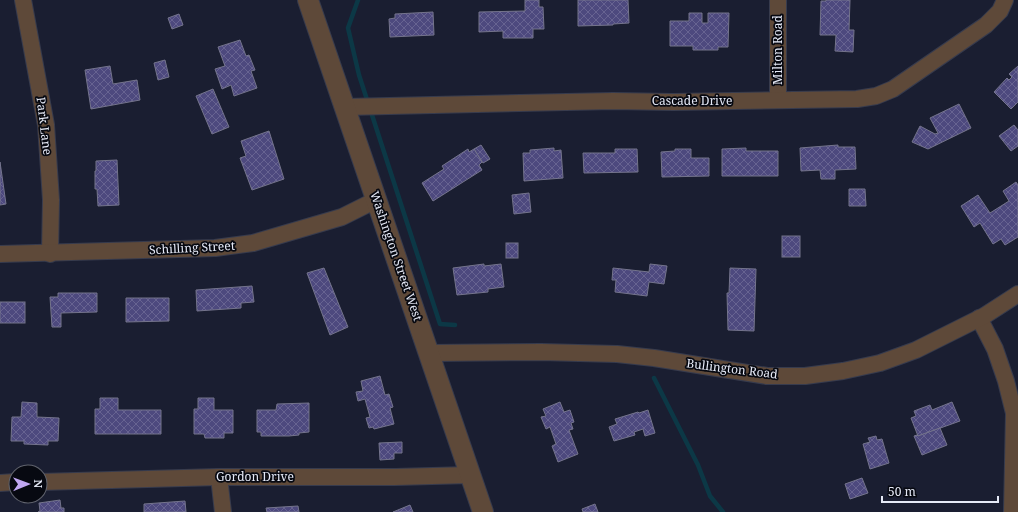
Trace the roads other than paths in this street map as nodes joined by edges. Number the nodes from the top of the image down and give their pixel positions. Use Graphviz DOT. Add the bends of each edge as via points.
graph roads {
  1 [pos="22,0"];
  2 [pos="308,0"];
  3 [pos="778,0"];
  4 [pos="1005,0"];
  5 [pos="778,100"];
  6 [pos="345,107"];
  7 [pos="376,200"];
  8 [pos="0,254"];
  9 [pos="50,254"];
  10 [pos="1018,294"];
  11 [pos="979,318"];
  12 [pos="429,353"];
  13 [pos="470,475"];
  14 [pos="219,477"];
  15 [pos="1015,480"];
  16 [pos="48,482"];
  17 [pos="223,512"];
  18 [pos="483,512"];
  19 [pos="1012,512"];
  1 -- 9 [label="street, Park Lane" via="46,125 51,200"];
  2 -- 6 [label="street, Washington Street West"];
  3 -- 5 [label="street, Milton Road"];
  4 -- 5 [label="street, Cascade Drive" via="1000,11 986,25 893,90 857,99"];
  5 -- 6 [label="street, Cascade Drive"];
  6 -- 7 [label="street, Washington Street West"];
  7 -- 9 [label="street, Schilling Street" via="342,217 253,243 215,248"];
  7 -- 12 [label="street, Washington Street West"];
  8 -- 9 [label="street, Schilling Street"];
  10 -- 11 [label="street, Bullington Road"];
  11 -- 12 [label="street, Bullington Road" via="916,350 880,363 805,376 767,376 617,354"];
  11 -- 15 [label="street" via="995,349 1014,413"];
  12 -- 13 [label="street, Washington Street West"];
  13 -- 14 [label="street, Gordon Drive"];
  13 -- 18 [label="street, Washington Street West"];
  14 -- 16 [label="street, Gordon Drive"];
  14 -- 17 [label="street"];
  15 -- 19 [label="street"];
}
